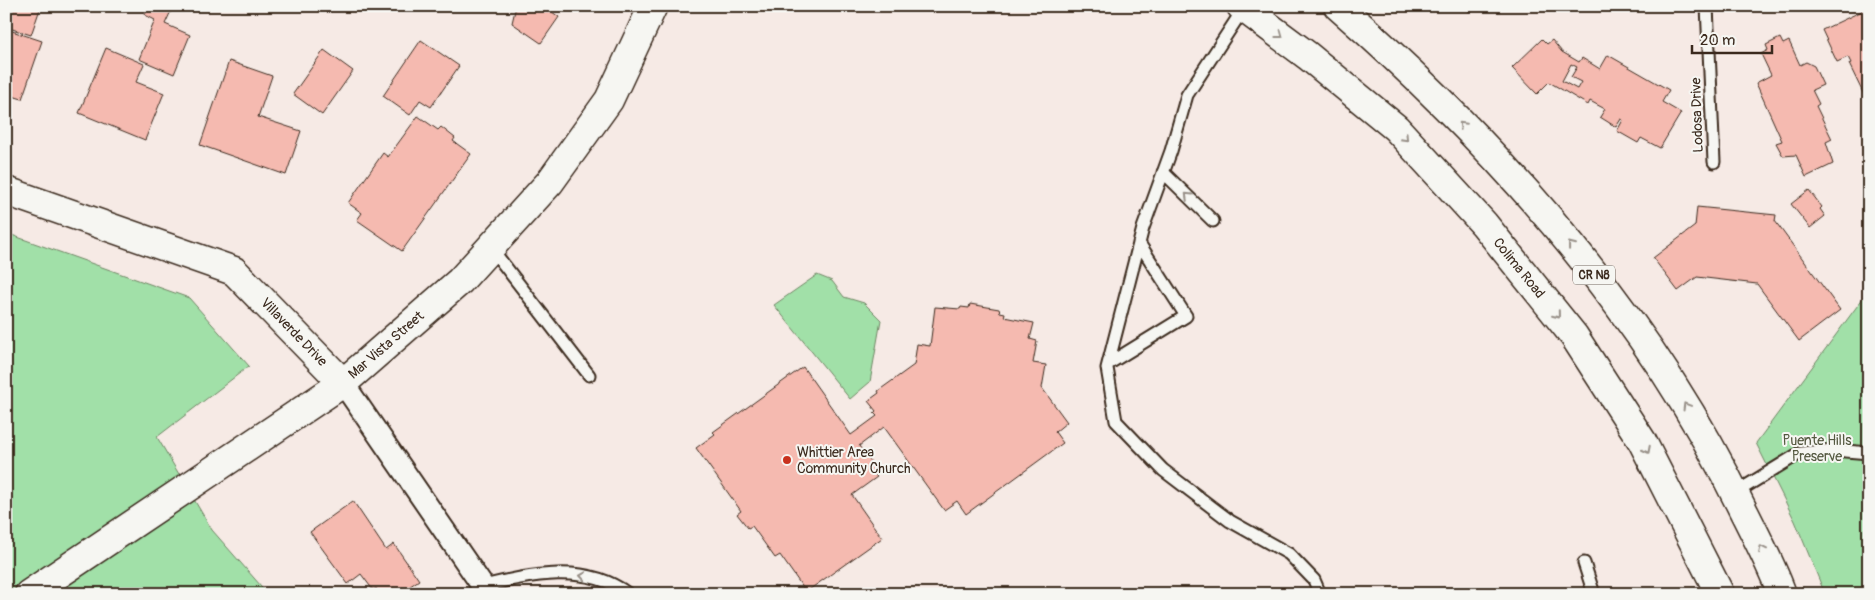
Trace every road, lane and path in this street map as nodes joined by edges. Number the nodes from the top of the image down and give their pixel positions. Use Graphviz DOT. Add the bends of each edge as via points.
graph roads {
  1 [pos="652,6"];
  2 [pos="1338,6"];
  3 [pos="1707,6"];
  4 [pos="1242,7"];
  5 [pos="1714,162"];
  6 [pos="1163,172"];
  7 [pos="6,192"];
  8 [pos="1214,221"];
  9 [pos="1139,243"];
  10 [pos="491,248"];
  11 [pos="1108,364"];
  12 [pos="589,375"];
  13 [pos="343,383"];
  14 [pos="1869,453"];
  15 [pos="1734,493"];
  16 [pos="1584,563"];
  17 [pos="486,590"];
  18 [pos="29,594"];
  19 [pos="628,594"];
  20 [pos="1320,594"];
  21 [pos="1594,594"];
  22 [pos="1720,594"];
  23 [pos="1782,594"];
  1 -- 10 [label="main road, Mar Vista Street" via="609,100 550,182"];
  15 -- 2 [label="main road, CR N8, one-way" via="1653,352 1560,231 1492,155 1387,49"];
  3 -- 5 [label="lane, Lodosa Drive"];
  4 -- 6 [label="lane" via="1187,95"];
  4 -- 22 [label="main road, Colima Road, one-way" via="1396,128 1484,224 1574,336 1642,441"];
  8 -- 6 [label="lane, one-way"];
  6 -- 9 [label="lane"];
  7 -- 13 [label="main road, Villaverde Drive" via="234,271"];
  9 -- 11 [label="lane"];
  9 -- 11 [label="lane" via="1186,316"];
  10 -- 12 [label="lane"];
  10 -- 13 [label="main road, Mar Vista Street" via="460,281"];
  11 -- 20 [label="lane" via="1116,421 1163,470 1230,521 1289,554 1314,580"];
  13 -- 17 [label="street, Villaverde Drive"];
  13 -- 18 [label="main road, Mar Vista Street"];
  14 -- 15 [label="lane" via="1834,450 1800,453"];
  23 -- 15 [label="main road, CR N8, one-way"];
  16 -- 21 [label="lane"];
  19 -- 17 [label="lane, one-way" via="599,578 571,574 527,576"];
}
